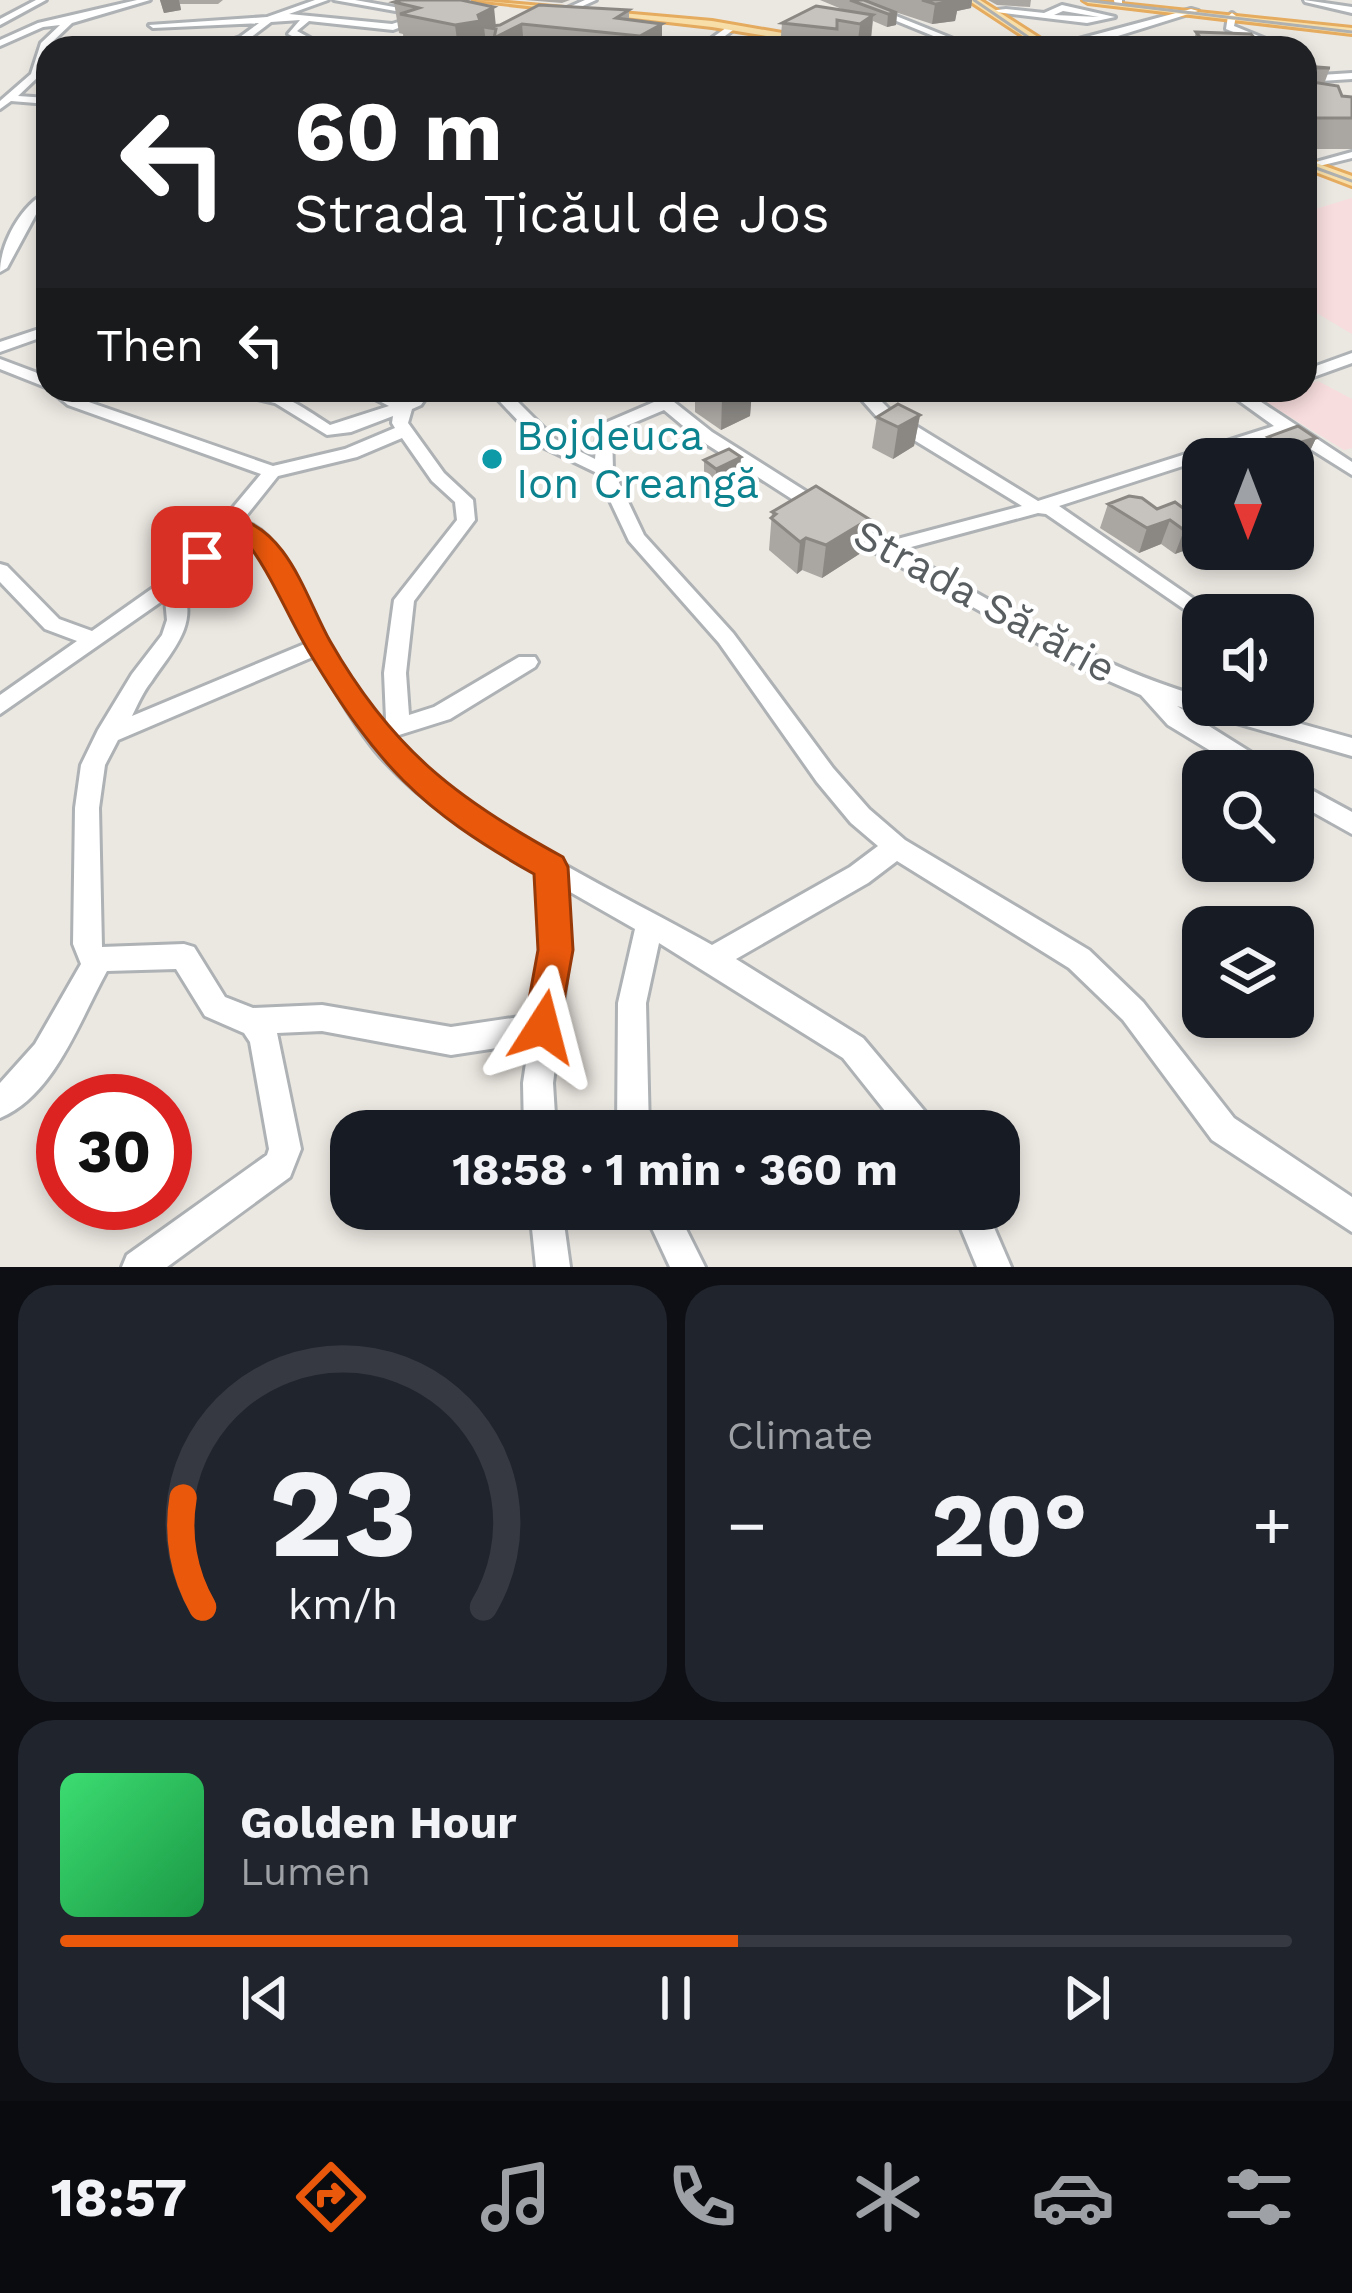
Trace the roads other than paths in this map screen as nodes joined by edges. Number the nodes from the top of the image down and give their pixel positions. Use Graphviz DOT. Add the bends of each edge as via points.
graph roads {
  1 [pos="42,0"];
  2 [pos="147,0"];
  3 [pos="324,0"];
  4 [pos="338,0"];
  5 [pos="478,0"];
  6 [pos="592,0"];
  7 [pos="849,0"];
  8 [pos="973,0"];
  9 [pos="1088,0"];
  10 [pos="1308,0"];
  11 [pos="1118,2"];
  12 [pos="73,6"];
  13 [pos="1163,7"];
  14 [pos="572,9"];
  15 [pos="992,10"];
  16 [pos="1194,10"];
  17 [pos="1232,10"];
  18 [pos="1352,10"];
  19 [pos="92,13"];
  20 [pos="1048,14"];
  21 [pos="273,18"];
  22 [pos="301,18"];
  23 [pos="540,20"];
  24 [pos="69,21"];
  25 [pos="0,22"];
  26 [pos="152,25"];
  27 [pos="393,28"];
  28 [pos="723,30"];
  29 [pos="1352,32"];
  30 [pos="53,36"];
  31 [pos="153,36"];
  32 [pos="247,36"];
  33 [pos="299,36"];
  34 [pos="387,36"];
  35 [pos="716,36"];
  36 [pos="787,36"];
  37 [pos="940,36"];
  38 [pos="1024,36"];
  39 [pos="1111,36"];
  40 [pos="1250,36"];
  41 [pos="0,43"];
  42 [pos="36,72"];
  43 [pos="1352,76"];
  44 [pos="1317,78"];
  45 [pos="3,101"];
  46 [pos="36,101"];
  47 [pos="1352,155"];
  48 [pos="1317,162"];
  49 [pos="1317,167"];
  50 [pos="1352,181"];
  51 [pos="36,203"];
  52 [pos="0,268"];
  53 [pos="36,334"];
  54 [pos="0,347"];
  55 [pos="1352,358"];
  56 [pos="0,364"];
  57 [pos="1317,371"];
  58 [pos="36,378"];
  59 [pos="74,402"];
  60 [pos="285,402"];
  61 [pos="394,402"];
  62 [pos="415,402"];
  63 [pos="509,402"];
  64 [pos="649,402"];
  65 [pos="663,402"];
  66 [pos="872,402"];
  67 [pos="1250,402"];
  68 [pos="404,406"];
  69 [pos="1287,427"];
  70 [pos="404,431"];
  71 [pos="604,470"];
  72 [pos="1352,470"];
  73 [pos="272,472"];
  74 [pos="1036,507"];
  75 [pos="232,524"];
  76 [pos="883,549"];
  77 [pos="0,570"];
  78 [pos="167,588"];
  79 [pos="1182,598"];
  80 [pos="95,640"];
  81 [pos="319,646"];
  82 [pos="526,662"];
  83 [pos="1147,689"];
  84 [pos="0,706"];
  85 [pos="388,734"];
  86 [pos="105,736"];
  87 [pos="1352,747"];
  88 [pos="1228,750"];
  89 [pos="1314,801"];
  90 [pos="1352,824"];
  91 [pos="896,847"];
  92 [pos="551,867"];
  93 [pos="650,925"];
  94 [pos="99,959"];
  95 [pos="712,959"];
  96 [pos="253,1021"];
  97 [pos="543,1027"];
  98 [pos="0,1103"];
  99 [pos="541,1110"];
  100 [pos="634,1110"];
  101 [pos="904,1110"];
  102 [pos="1352,1216"];
  103 [pos="549,1230"];
  104 [pos="670,1230"];
  105 [pos="978,1230"];
  106 [pos="139,1267"];
  107 [pos="553,1267"];
  108 [pos="688,1267"];
  109 [pos="994,1267"];
  1 -- 25 [label="street"];
  2 -- 19 [label="street"];
  2 -- 26 [label="street"];
  3 -- 21 [label="street"];
  4 -- 27 [label="street" via="430,15"];
  5 -- 14 [label="main road"];
  6 -- 14 [label="street"];
  7 -- 37 [label="street"];
  8 -- 15 [label="main road"];
  9 -- 11 [label="main road"];
  10 -- 18 [label="street"];
  11 -- 13 [label="main road"];
  12 -- 19 [label="street"];
  13 -- 16 [label="main road"];
  13 -- 17 [label="main road"];
  14 -- 23 [label="street"];
  14 -- 28 [label="main road"];
  15 -- 20 [label="street"];
  15 -- 38 [label="main road"];
  16 -- 17 [label="main road"];
  16 -- 39 [label="street"];
  17 -- 29 [label="main road"];
  17 -- 40 [label="street" via="1230,28"];
  19 -- 24 [label="street"];
  20 -- 20 [label="street" via="1062,8 1111,17 1097,24"];
  21 -- 22 [label="street"];
  21 -- 26 [label="street"];
  21 -- 32 [label="street"];
  22 -- 27 [label="street"];
  22 -- 33 [label="street" via="291,32"];
  24 -- 30 [label="street"];
  24 -- 41 [label="street"];
  26 -- 31 [label="street"];
  27 -- 34 [label="street"];
  28 -- 35 [label="street"];
  28 -- 36 [label="main road"];
  42 -- 45 [label="street"];
  43 -- 44 [label="street"];
  45 -- 46 [label="street"];
  47 -- 48 [label="street"];
  49 -- 50 [label="main road"];
  51 -- 52 [label="street"];
  53 -- 54 [label="street"];
  55 -- 57 [label="street"];
  56 -- 58 [label="street"];
  59 -- 73 [label="street"];
  60 -- 68 [label="street" via="327,430"];
  61 -- 68 [label="street"];
  62 -- 68 [label="street"];
  63 -- 71 [label="street" via="549,443"];
  64 -- 71 [label="street" via="604,430"];
  65 -- 76 [label="street, Strada Sărărie"];
  66 -- 74 [label="street"];
  67 -- 69 [label="street"];
  68 -- 70 [label="street"];
  69 -- 72 [label="street"];
  69 -- 74 [label="street"];
  70 -- 73 [label="street"];
  70 -- 85 [label="street" via="467,511 460,534 404,600"];
  71 -- 91 [label="street" via="636,537 726,638 825,775"];
  73 -- 75 [label="street"];
  74 -- 76 [label="street"];
  74 -- 79 [label="street"];
  75 -- 78 [label="street"];
  75 -- 81 [label="street" via="248,527 280,566"];
  76 -- 83 [label="street, Strada Sărărie"];
  77 -- 80 [label="street" via="52,624"];
  78 -- 80 [label="street"];
  78 -- 86 [label="street" via="175,592 172,637"];
  80 -- 84 [label="street"];
  81 -- 85 [label="street"];
  81 -- 86 [label="street"];
  82 -- 85 [label="street" via="442,713"];
  83 -- 87 [label="street, Strada Sărărie"];
  83 -- 88 [label="street" via="1176,719"];
  85 -- 92 [label="street" via="406,769 481,828"];
  86 -- 94 [label="street" via="87,808 87,944"];
  89 -- 90 [label="street"];
  91 -- 95 [label="street"];
  91 -- 102 [label="street" via="1078,959 1133,1011 1222,1130"];
  92 -- 93 [label="street"];
  92 -- 97 [label="street" via="556,950"];
  93 -- 95 [label="street"];
  93 -- 100 [label="street" via="632,1003"];
  94 -- 96 [label="street" via="184,956 207,1002"];
  94 -- 98 [label="street" via="60,1039"];
  95 -- 101 [label="street" via="853,1048"];
  96 -- 97 [label="street" via="322,1018 451,1041"];
  96 -- 106 [label="street" via="274,1082 284,1158"];
  97 -- 99 [label="street"];
  103 -- 107 [label="street"];
  104 -- 108 [label="street"];
  105 -- 109 [label="street"];
}
